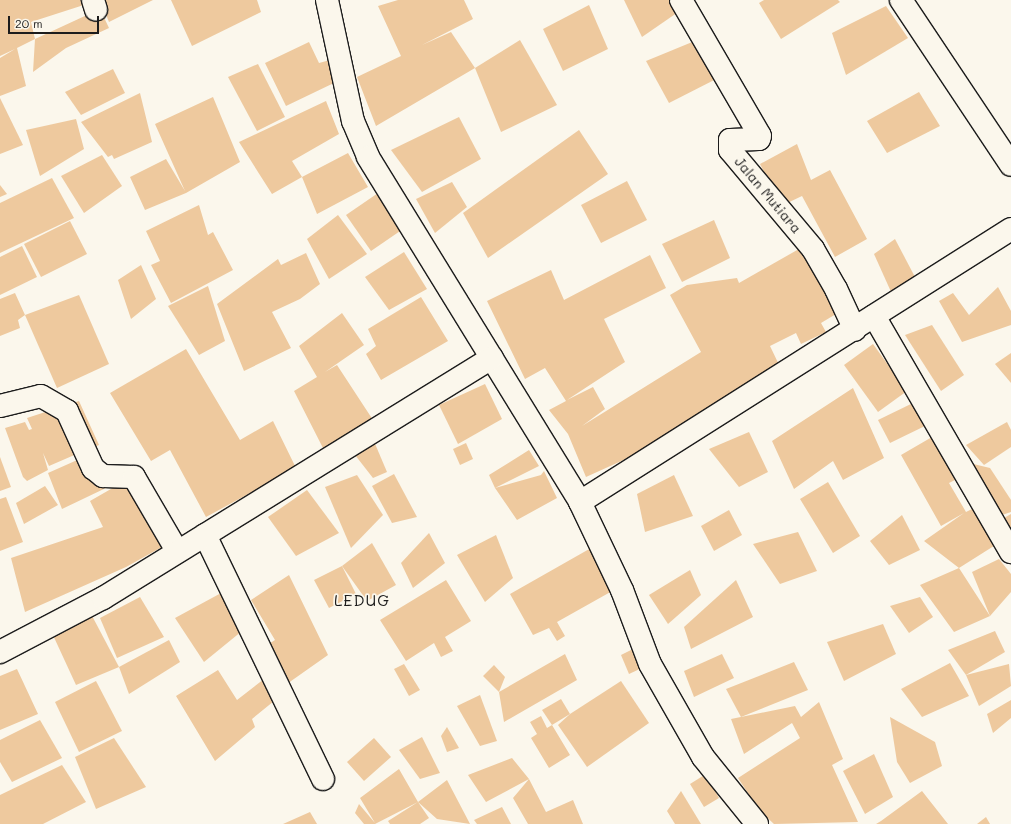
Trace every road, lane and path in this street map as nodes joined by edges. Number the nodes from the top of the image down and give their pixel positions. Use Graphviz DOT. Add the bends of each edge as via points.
graph roads {
  1 [pos="327,0"];
  2 [pos="681,0"];
  3 [pos="901,0"];
  4 [pos="1011,165"];
  5 [pos="1011,229"];
  6 [pos="874,316"];
  7 [pos="855,330"];
  8 [pos="492,358"];
  9 [pos="0,406"];
  10 [pos="580,502"];
  11 [pos="205,535"];
  12 [pos="177,551"];
  13 [pos="1011,552"];
  14 [pos="0,652"];
  15 [pos="323,779"];
  16 [pos="757,824"];
  1 -- 8 [label="street" via="353,121 368,157"];
  2 -- 7 [label="street, Jalan Mutiara" via="760,136 759,139 730,140 730,150 813,249 836,289"];
  3 -- 4 [label="street"];
  5 -- 6 [label="street"];
  6 -- 7 [label="street"];
  6 -- 13 [label="street"];
  7 -- 10 [label="street"];
  8 -- 10 [label="street"];
  8 -- 11 [label="street"];
  9 -- 12 [label="street" via="41,396 67,411 93,468 103,476 134,477"];
  10 -- 16 [label="street" via="622,590 650,664 703,757"];
  11 -- 12 [label="street"];
  11 -- 15 [label="street"];
  12 -- 14 [label="street" via="103,598"];
}
